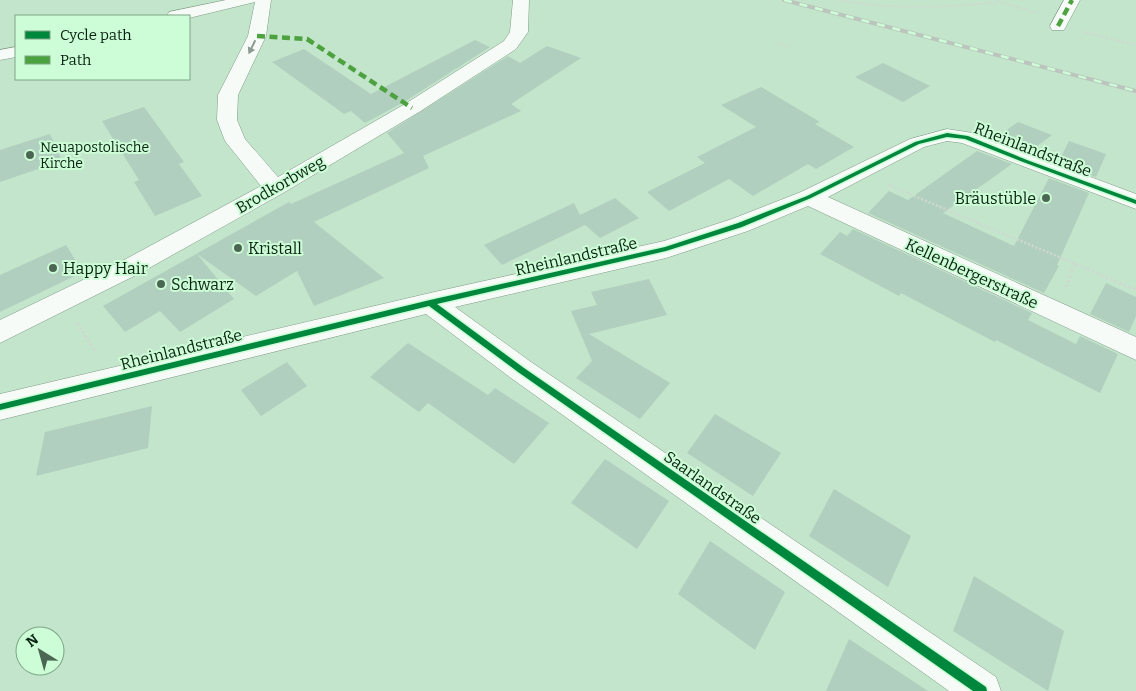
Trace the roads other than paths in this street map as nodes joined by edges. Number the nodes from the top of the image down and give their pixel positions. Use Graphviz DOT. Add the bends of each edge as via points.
graph roads {
  1 [pos="245,0"];
  2 [pos="263,0"];
  3 [pos="521,0"];
  4 [pos="1072,0"];
  5 [pos="179,15"];
  6 [pos="1059,23"];
  7 [pos="15,52"];
  8 [pos="0,55"];
  9 [pos="275,188"];
  10 [pos="809,196"];
  11 [pos="1136,202"];
  12 [pos="430,303"];
  13 [pos="0,332"];
  14 [pos="1136,348"];
  15 [pos="0,407"];
  16 [pos="982,691"];
  1 -- 5 [label="street"];
  2 -- 9 [label="street, one-way" via="257,36 228,95 227,120 235,140"];
  3 -- 9 [label="street, Brodkorbweg" via="519,32 510,45 412,108"];
  4 -- 6 [label="street"];
  7 -- 8 [label="street"];
  9 -- 13 [label="street, Brodkorbweg" via="133,266"];
  10 -- 11 [label="street, Rheinlandstraße" via="917,143 947,135 966,137"];
  10 -- 12 [label="street, Rheinlandstraße" via="740,225 666,249"];
  10 -- 14 [label="street, Kellenbergerstraße"];
  12 -- 15 [label="street, Rheinlandstraße"];
  12 -- 16 [label="street, Saarlandstraße"];
}
